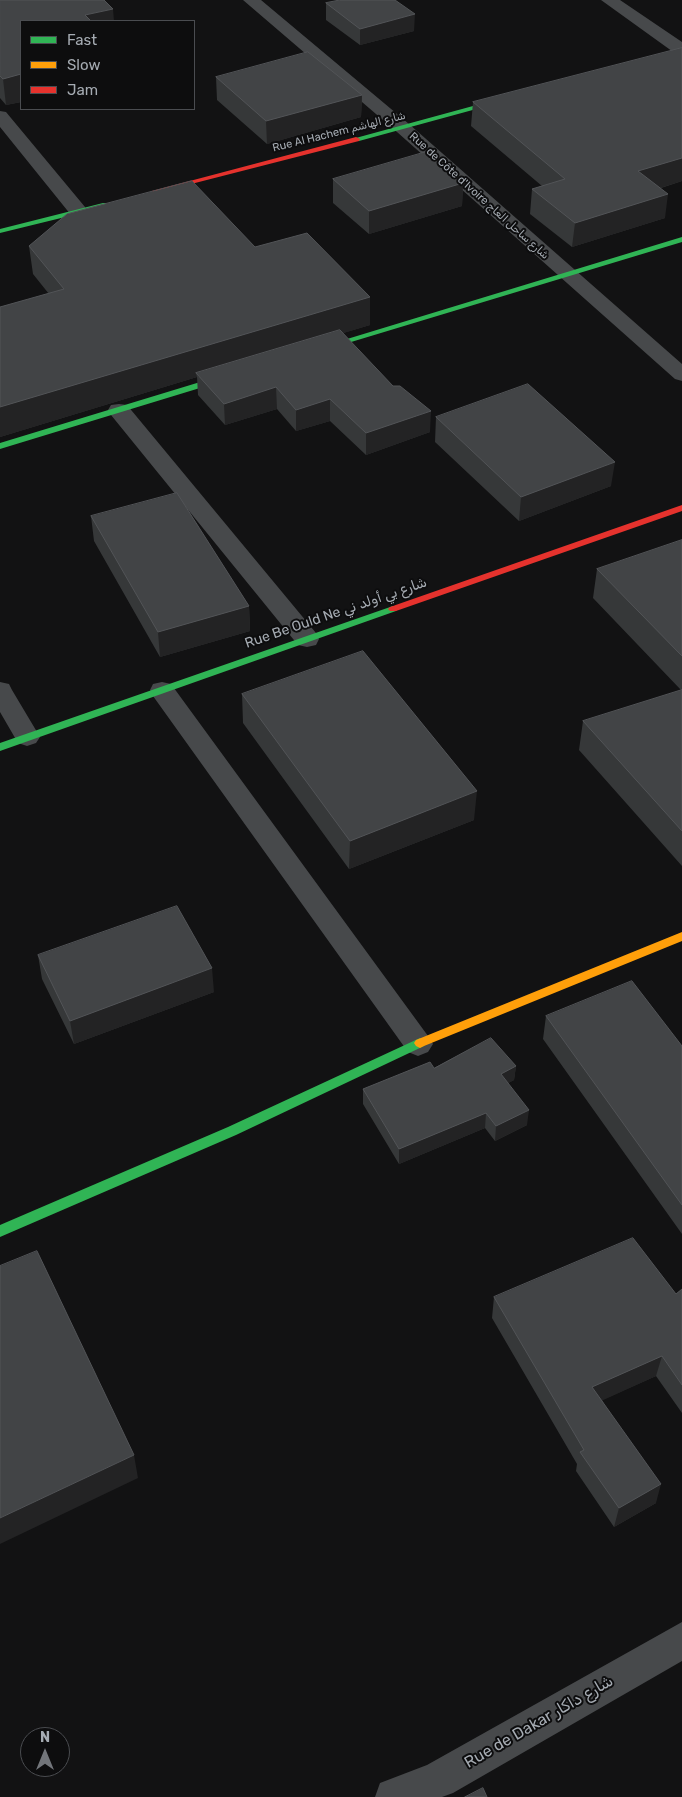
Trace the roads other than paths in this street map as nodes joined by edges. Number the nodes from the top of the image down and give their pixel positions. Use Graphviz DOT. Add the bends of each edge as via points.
graph roads {
  1 [pos="251,0"];
  2 [pos="609,0"];
  3 [pos="679,52"];
  4 [pos="519,97"];
  5 [pos="0,116"];
  6 [pos="403,128"];
  7 [pos="145,194"];
  8 [pos="116,201"];
  9 [pos="78,211"];
  10 [pos="0,231"];
  11 [pos="682,239"];
  12 [pos="567,274"];
  13 [pos="300,355"];
  14 [pos="243,372"];
  15 [pos="682,375"];
  16 [pos="119,410"];
  17 [pos="0,446"];
  18 [pos="682,508"];
  19 [pos="307,639"];
  20 [pos="0,690"];
  21 [pos="162,690"];
  22 [pos="28,736"];
  23 [pos="0,747"];
  24 [pos="682,936"];
  25 [pos="418,1044"];
  26 [pos="0,1231"];
  27 [pos="682,1640"];
  28 [pos="394,1797"];
  1 -- 6 [label="street, Rue de Côte d'Ivoire شارع ساحل العاج"];
  2 -- 3 [label="street"];
  4 -- 6 [label="street, Rue Al Hachem شارع الهاشم"];
  5 -- 9 [label="street"];
  6 -- 7 [label="street, Rue Al Hachem شارع الهاشم"];
  6 -- 12 [label="street, Rue de Côte d'Ivoire شارع ساحل العاج"];
  8 -- 9 [label="street"];
  9 -- 10 [label="street"];
  11 -- 12 [label="street"];
  12 -- 13 [label="street"];
  12 -- 15 [label="street, Rue de Côte d'Ivoire شارع ساحل العاج"];
  14 -- 16 [label="street"];
  16 -- 17 [label="street"];
  16 -- 19 [label="street"];
  18 -- 19 [label="street, Rue Be Ould Ne شارع بي أولد ني"];
  19 -- 21 [label="street, Rue Be Ould Ne شارع بي أولد ني"];
  20 -- 22 [label="street"];
  21 -- 22 [label="street, Rue Be Ould Ne شارع بي أولد ني"];
  21 -- 25 [label="street"];
  22 -- 23 [label="street, Rue Be Ould Ne شارع بي أولد ني"];
  24 -- 25 [label="street"];
  25 -- 26 [label="street" via="232,1131"];
  27 -- 28 [label="street, Rue de Dakar شارع داكار" via="439,1779"];
}
